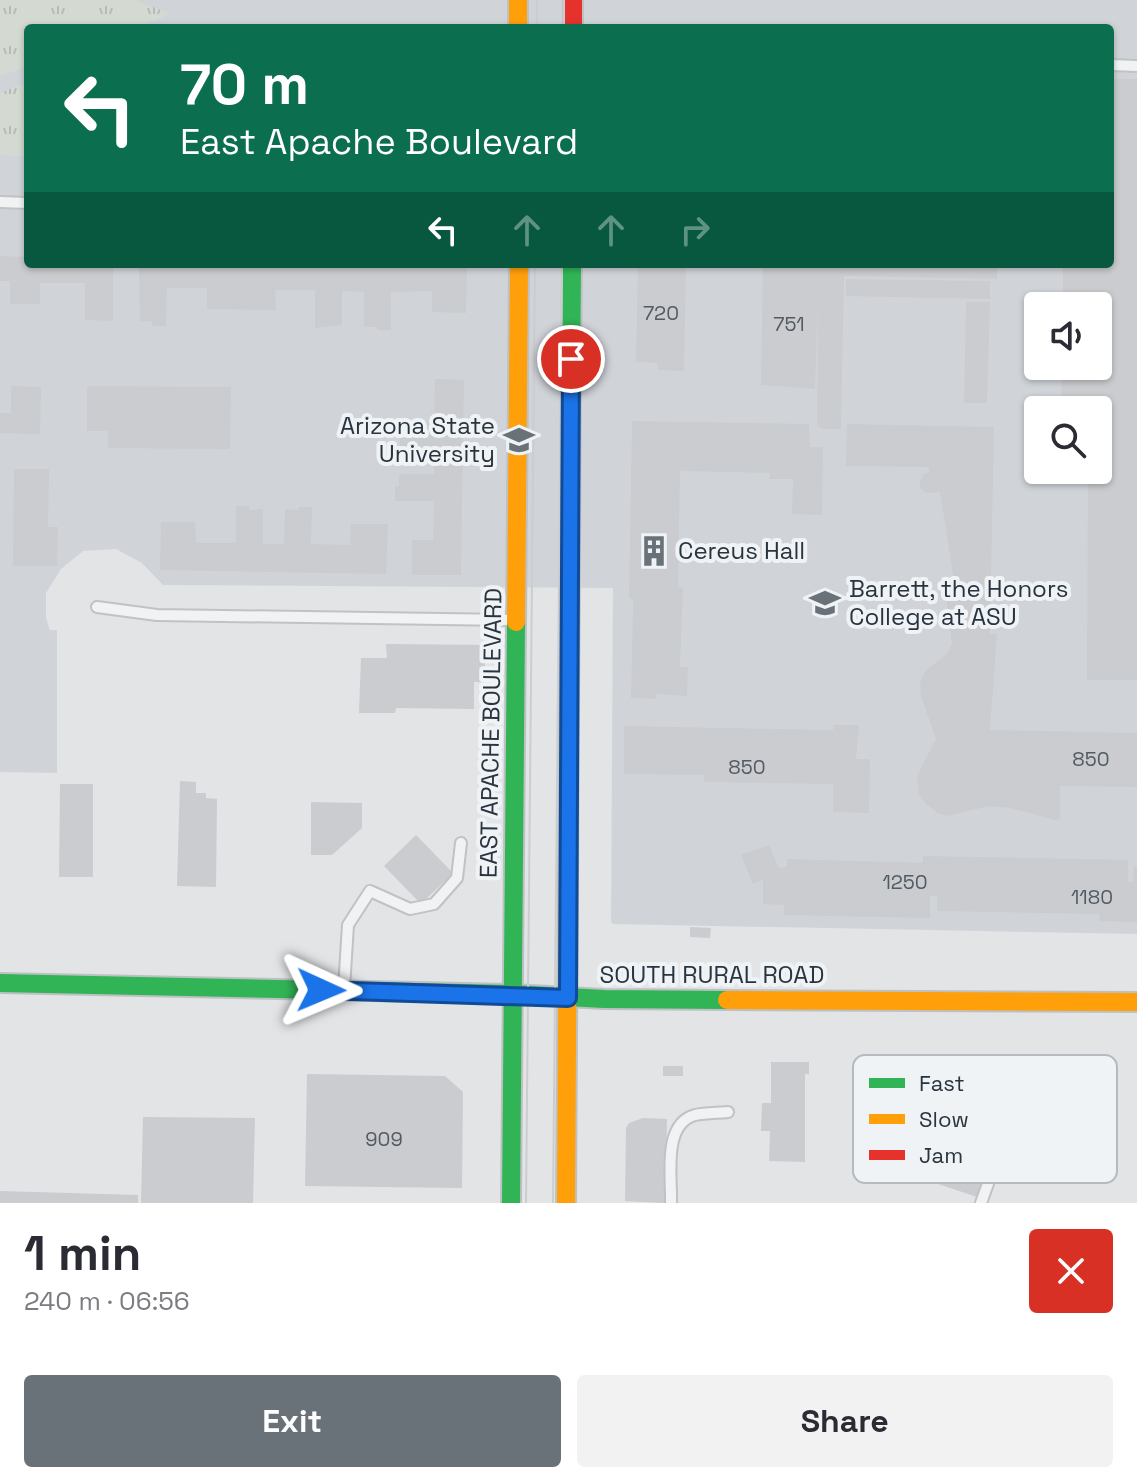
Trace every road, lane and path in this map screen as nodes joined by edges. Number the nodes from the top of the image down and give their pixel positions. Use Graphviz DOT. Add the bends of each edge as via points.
graph roads {
  1 [pos="518,0"];
  2 [pos="573,0"];
  3 [pos="518,24"];
  4 [pos="573,24"];
  5 [pos="1114,65"];
  6 [pos="1137,66"];
  7 [pos="0,202"];
  8 [pos="24,203"];
  9 [pos="519,268"];
  10 [pos="572,268"];
  11 [pos="97,607"];
  12 [pos="515,620"];
  13 [pos="461,843"];
  14 [pos="0,983"];
  15 [pos="344,991"];
  16 [pos="512,994"];
  17 [pos="568,998"];
  18 [pos="1137,1002"];
  19 [pos="728,1112"];
  20 [pos="988,1183"];
  21 [pos="511,1203"];
  22 [pos="566,1203"];
  23 [pos="671,1203"];
  24 [pos="981,1203"];
  1 -- 3 [label="main road"];
  2 -- 4 [label="main road"];
  5 -- 6 [label="lane"];
  7 -- 8 [label="lane"];
  9 -- 12 [label="main road, EAST APACHE BOULEVARD"];
  10 -- 17 [label="main road"];
  11 -- 12 [label="lane" via="157,615"];
  12 -- 16 [label="main road, EAST APACHE BOULEVARD"];
  13 -- 15 [label="lane" via="457,878 434,904 410,909 370,891 348,925"];
  14 -- 15 [label="main road, SOUTH RURAL ROAD"];
  15 -- 16 [label="main road, SOUTH RURAL ROAD"];
  16 -- 17 [label="main road, SOUTH RURAL ROAD"];
  16 -- 21 [label="main road, EAST APACHE BOULEVARD"];
  17 -- 18 [label="main road, SOUTH RURAL ROAD"];
  17 -- 22 [label="main road"];
  19 -- 23 [label="lane" via="695,1115 676,1129"];
  20 -- 24 [label="lane"];
}
